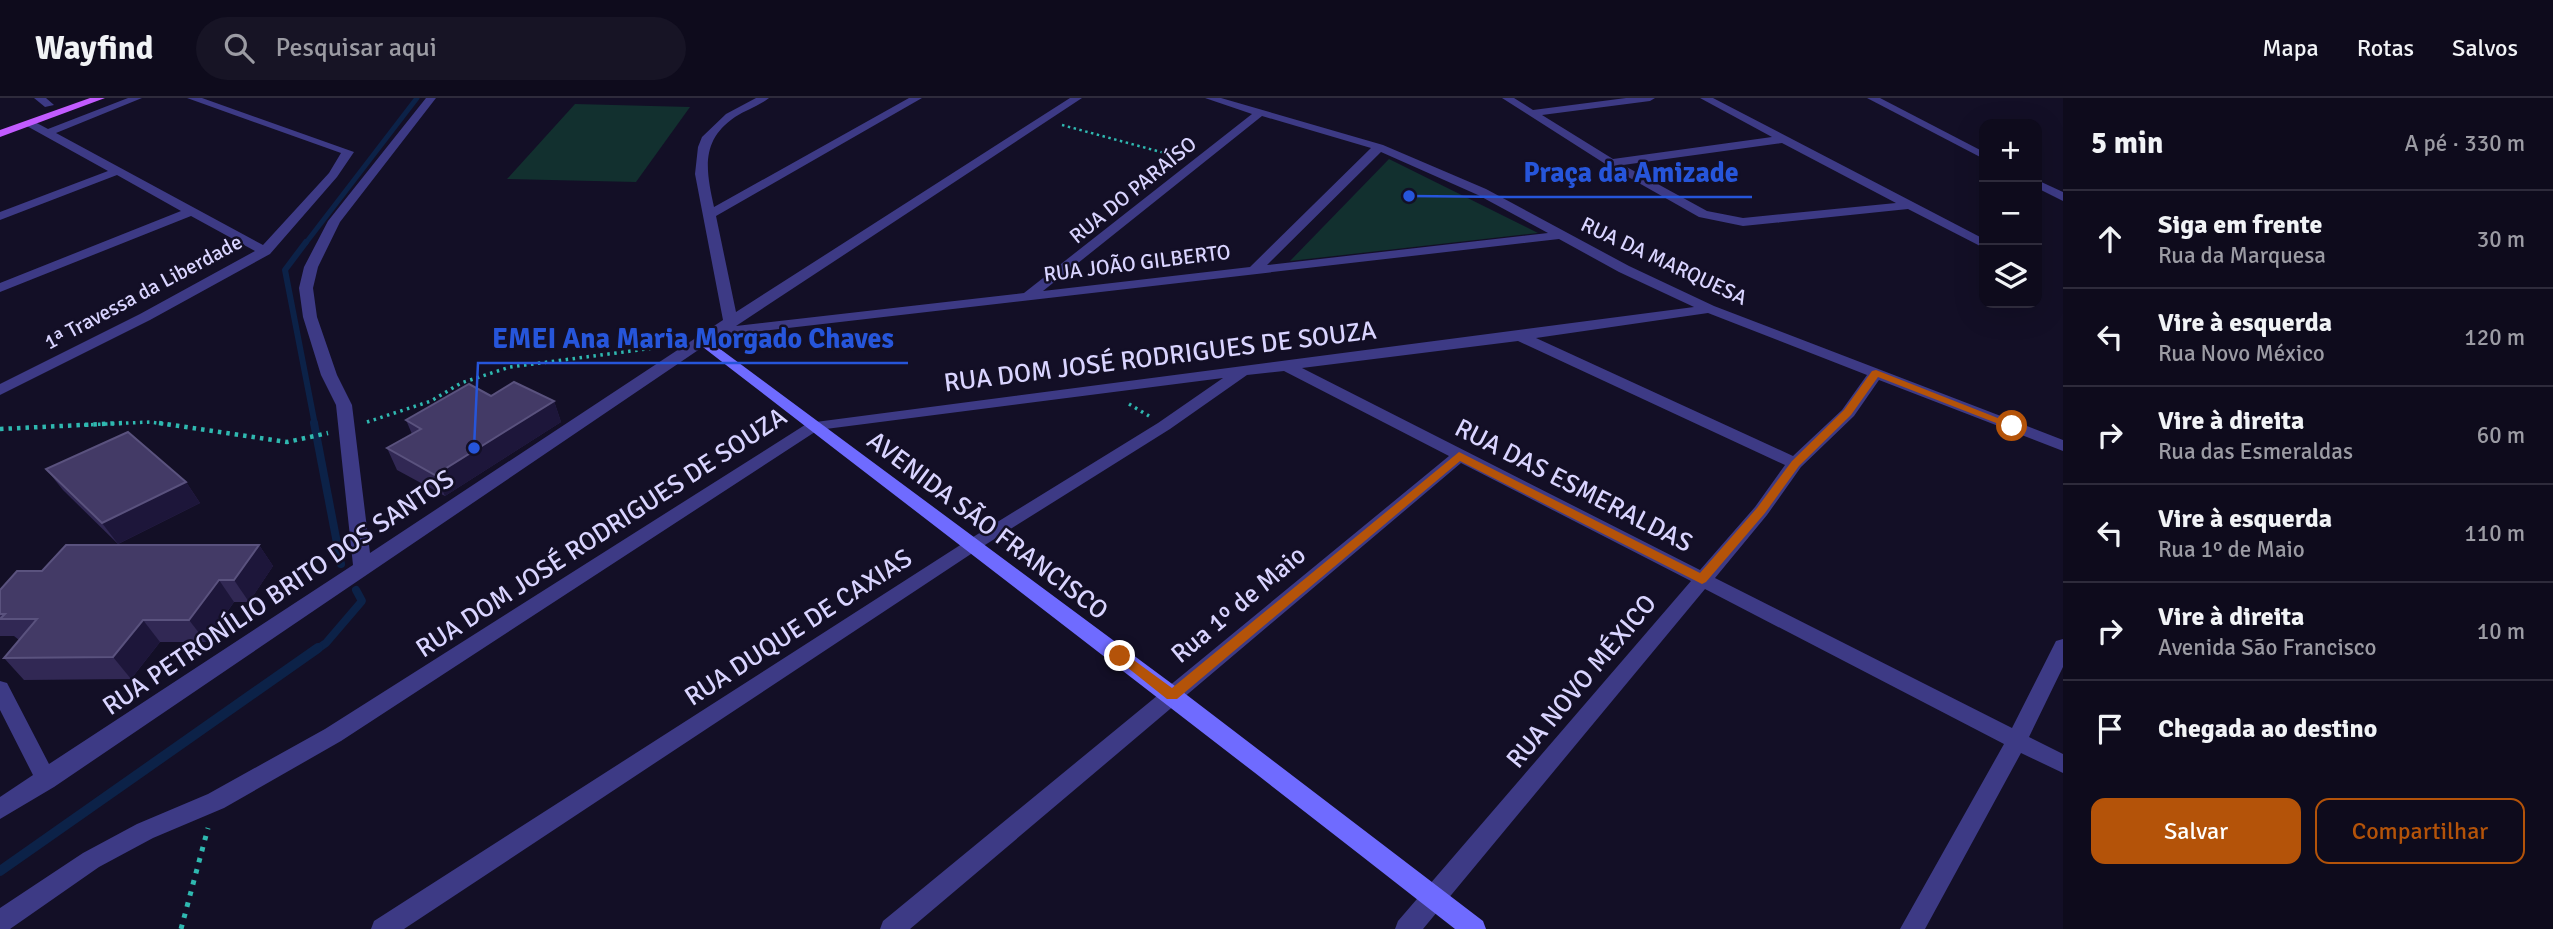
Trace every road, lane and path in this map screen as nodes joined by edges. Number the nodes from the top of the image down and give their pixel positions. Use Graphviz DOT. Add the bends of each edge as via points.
graph roads {
  1 [pos="39,98"];
  2 [pos="70,98"];
  3 [pos="100,98"];
  4 [pos="137,98"];
  5 [pos="192,98"];
  6 [pos="431,98"];
  7 [pos="764,98"];
  8 [pos="918,98"];
  9 [pos="1077,98"];
  10 [pos="1210,98"];
  11 [pos="1507,98"];
  12 [pos="1650,98"];
  13 [pos="1705,98"];
  14 [pos="1872,98"];
  15 [pos="1244,102"];
  16 [pos="49,105"];
  17 [pos="1261,112"];
  18 [pos="1532,113"];
  19 [pos="1044,120"];
  20 [pos="0,123"];
  21 [pos="29,123"];
  22 [pos="47,133"];
  23 [pos="0,134"];
  24 [pos="1785,139"];
  25 [pos="1379,147"];
  26 [pos="1979,153"];
  27 [pos="1199,162"];
  28 [pos="1611,163"];
  29 [pos="118,172"];
  30 [pos="2042,186"];
  31 [pos="2063,197"];
  32 [pos="1910,205"];
  33 [pos="191,211"];
  34 [pos="708,215"];
  35 [pos="0,216"];
  36 [pos="1562,235"];
  37 [pos="1979,241"];
  38 [pos="265,251"];
  39 [pos="1254,270"];
  40 [pos="0,288"];
  41 [pos="1026,297"];
  42 [pos="1709,309"];
  43 [pos="731,323"];
  44 [pos="1520,336"];
  45 [pos="711,337"];
  46 [pos="662,347"];
  47 [pos="1286,366"];
  48 [pos="1243,371"];
  49 [pos="1876,373"];
  50 [pos="1103,388"];
  51 [pos="0,390"];
  52 [pos="814,426"];
  53 [pos="1164,426"];
  54 [pos="347,428"];
  55 [pos="0,429"];
  56 [pos="2063,446"];
  57 [pos="1459,456"];
  58 [pos="1795,463"];
  59 [pos="971,546"];
  60 [pos="362,568"];
  61 [pos="1702,579"];
  62 [pos="2063,646"];
  63 [pos="0,689"];
  64 [pos="1172,695"];
  65 [pos="2017,740"];
  66 [pos="2063,764"];
  67 [pos="46,780"];
  68 [pos="216,801"];
  69 [pos="0,808"];
  70 [pos="1433,898"];
  71 [pos="0,922"];
  72 [pos="181,929"];
  73 [pos="383,929"];
  74 [pos="892,929"];
  75 [pos="1408,929"];
  76 [pos="1474,929"];
  77 [pos="1912,929"];
  1 -- 16 [label="street"];
  2 -- 16 [label="main road"];
  3 -- 21 [label="main road"];
  4 -- 22 [label="street"];
  5 -- 38 [label="street, 1ª Travessa da Liberdade" via="348,152"];
  6 -- 54 [label="street" via="334,221 311,267 306,288 310,317 329,376 344,405"];
  7 -- 34 [label="street" via="730,116 706,139 701,174"];
  8 -- 34 [label="street"];
  9 -- 19 [label="street, RUA PETRONÍLIO BRITO DOS SANTOS"];
  10 -- 15 [label="street, RUA DA MARQUESA"];
  11 -- 18 [label="street"];
  12 -- 18 [label="street"];
  13 -- 24 [label="street"];
  14 -- 26 [label="street"];
  15 -- 17 [label="street, RUA DA MARQUESA"];
  16 -- 20 [label="main road"];
  17 -- 25 [label="street, RUA DA MARQUESA"];
  17 -- 27 [label="street, RUA DO PARAÍSO"];
  18 -- 28 [label="street"];
  19 -- 27 [label="path"];
  19 -- 43 [label="street, RUA PETRONÍLIO BRITO DOS SANTOS"];
  21 -- 22 [label="street"];
  21 -- 23 [label="main road"];
  22 -- 29 [label="street"];
  24 -- 28 [label="street"];
  24 -- 32 [label="street"];
  25 -- 36 [label="street, RUA DA MARQUESA" via="1482,192"];
  25 -- 39 [label="street"];
  27 -- 41 [label="street, RUA DO PARAÍSO"];
  28 -- 32 [label="street" via="1703,214 1743,222"];
  29 -- 33 [label="street"];
  29 -- 35 [label="street"];
  30 -- 31 [label="street"];
  32 -- 37 [label="street"];
  33 -- 38 [label="street"];
  33 -- 40 [label="street"];
  34 -- 43 [label="street"];
  36 -- 39 [label="street, RUA JOÃO GILBERTO"];
  36 -- 42 [label="street, RUA DA MARQUESA"];
  38 -- 51 [label="street, 1ª Travessa da Liberdade"];
  39 -- 41 [label="street, RUA JOÃO GILBERTO"];
  41 -- 45 [label="street, RUA JOÃO GILBERTO"];
  42 -- 44 [label="street, RUA DOM JOSÉ RODRIGUES DE SOUZA"];
  42 -- 49 [label="street, RUA DA MARQUESA"];
  43 -- 45 [label="street, RUA PETRONÍLIO BRITO DOS SANTOS"];
  44 -- 47 [label="street, RUA DOM JOSÉ RODRIGUES DE SOUZA"];
  44 -- 58 [label="street"];
  45 -- 52 [label="street, AVENIDA SÃO FRANCISCO"];
  45 -- 60 [label="street, RUA PETRONÍLIO BRITO DOS SANTOS"];
  46 -- 54 [label="path" via="510,368 461,383 407,410"];
  47 -- 48 [label="street, RUA DOM JOSÉ RODRIGUES DE SOUZA"];
  47 -- 57 [label="street, RUA DAS ESMERALDAS"];
  48 -- 50 [label="street, RUA DOM JOSÉ RODRIGUES DE SOUZA"];
  48 -- 53 [label="street, RUA DUQUE DE CAXIAS"];
  49 -- 56 [label="street, RUA DA MARQUESA"];
  49 -- 58 [label="street, RUA NOVO MÉXICO" via="1848,413"];
  50 -- 52 [label="street, RUA DOM JOSÉ RODRIGUES DE SOUZA"];
  50 -- 53 [label="path"];
  52 -- 59 [label="street, AVENIDA SÃO FRANCISCO"];
  52 -- 68 [label="street, RUA DOM JOSÉ RODRIGUES DE SOUZA" via="332,735"];
  53 -- 59 [label="street, RUA DUQUE DE CAXIAS"];
  54 -- 55 [label="path" via="287,442 150,422"];
  54 -- 60 [label="street"];
  57 -- 61 [label="street, RUA DAS ESMERALDAS"];
  57 -- 64 [label="street, Rua 1º de Maio"];
  58 -- 61 [label="street, RUA NOVO MÉXICO"];
  59 -- 64 [label="street, AVENIDA SÃO FRANCISCO"];
  59 -- 73 [label="street, RUA DUQUE DE CAXIAS"];
  60 -- 67 [label="street, RUA PETRONÍLIO BRITO DOS SANTOS"];
  61 -- 65 [label="street, RUA DAS ESMERALDAS"];
  61 -- 70 [label="street, RUA NOVO MÉXICO"];
  62 -- 65 [label="street"];
  63 -- 67 [label="street"];
  64 -- 70 [label="street, AVENIDA SÃO FRANCISCO"];
  64 -- 74 [label="street, Rua 1º de Maio"];
  65 -- 66 [label="street, RUA DAS ESMERALDAS"];
  65 -- 77 [label="street"];
  67 -- 69 [label="street, RUA PETRONÍLIO BRITO DOS SANTOS"];
  68 -- 71 [label="street, RUA DOM JOSÉ RODRIGUES DE SOUZA" via="91,860"];
  68 -- 72 [label="path"];
  70 -- 75 [label="street, RUA NOVO MÉXICO"];
  70 -- 76 [label="street, AVENIDA SÃO FRANCISCO"];
}
